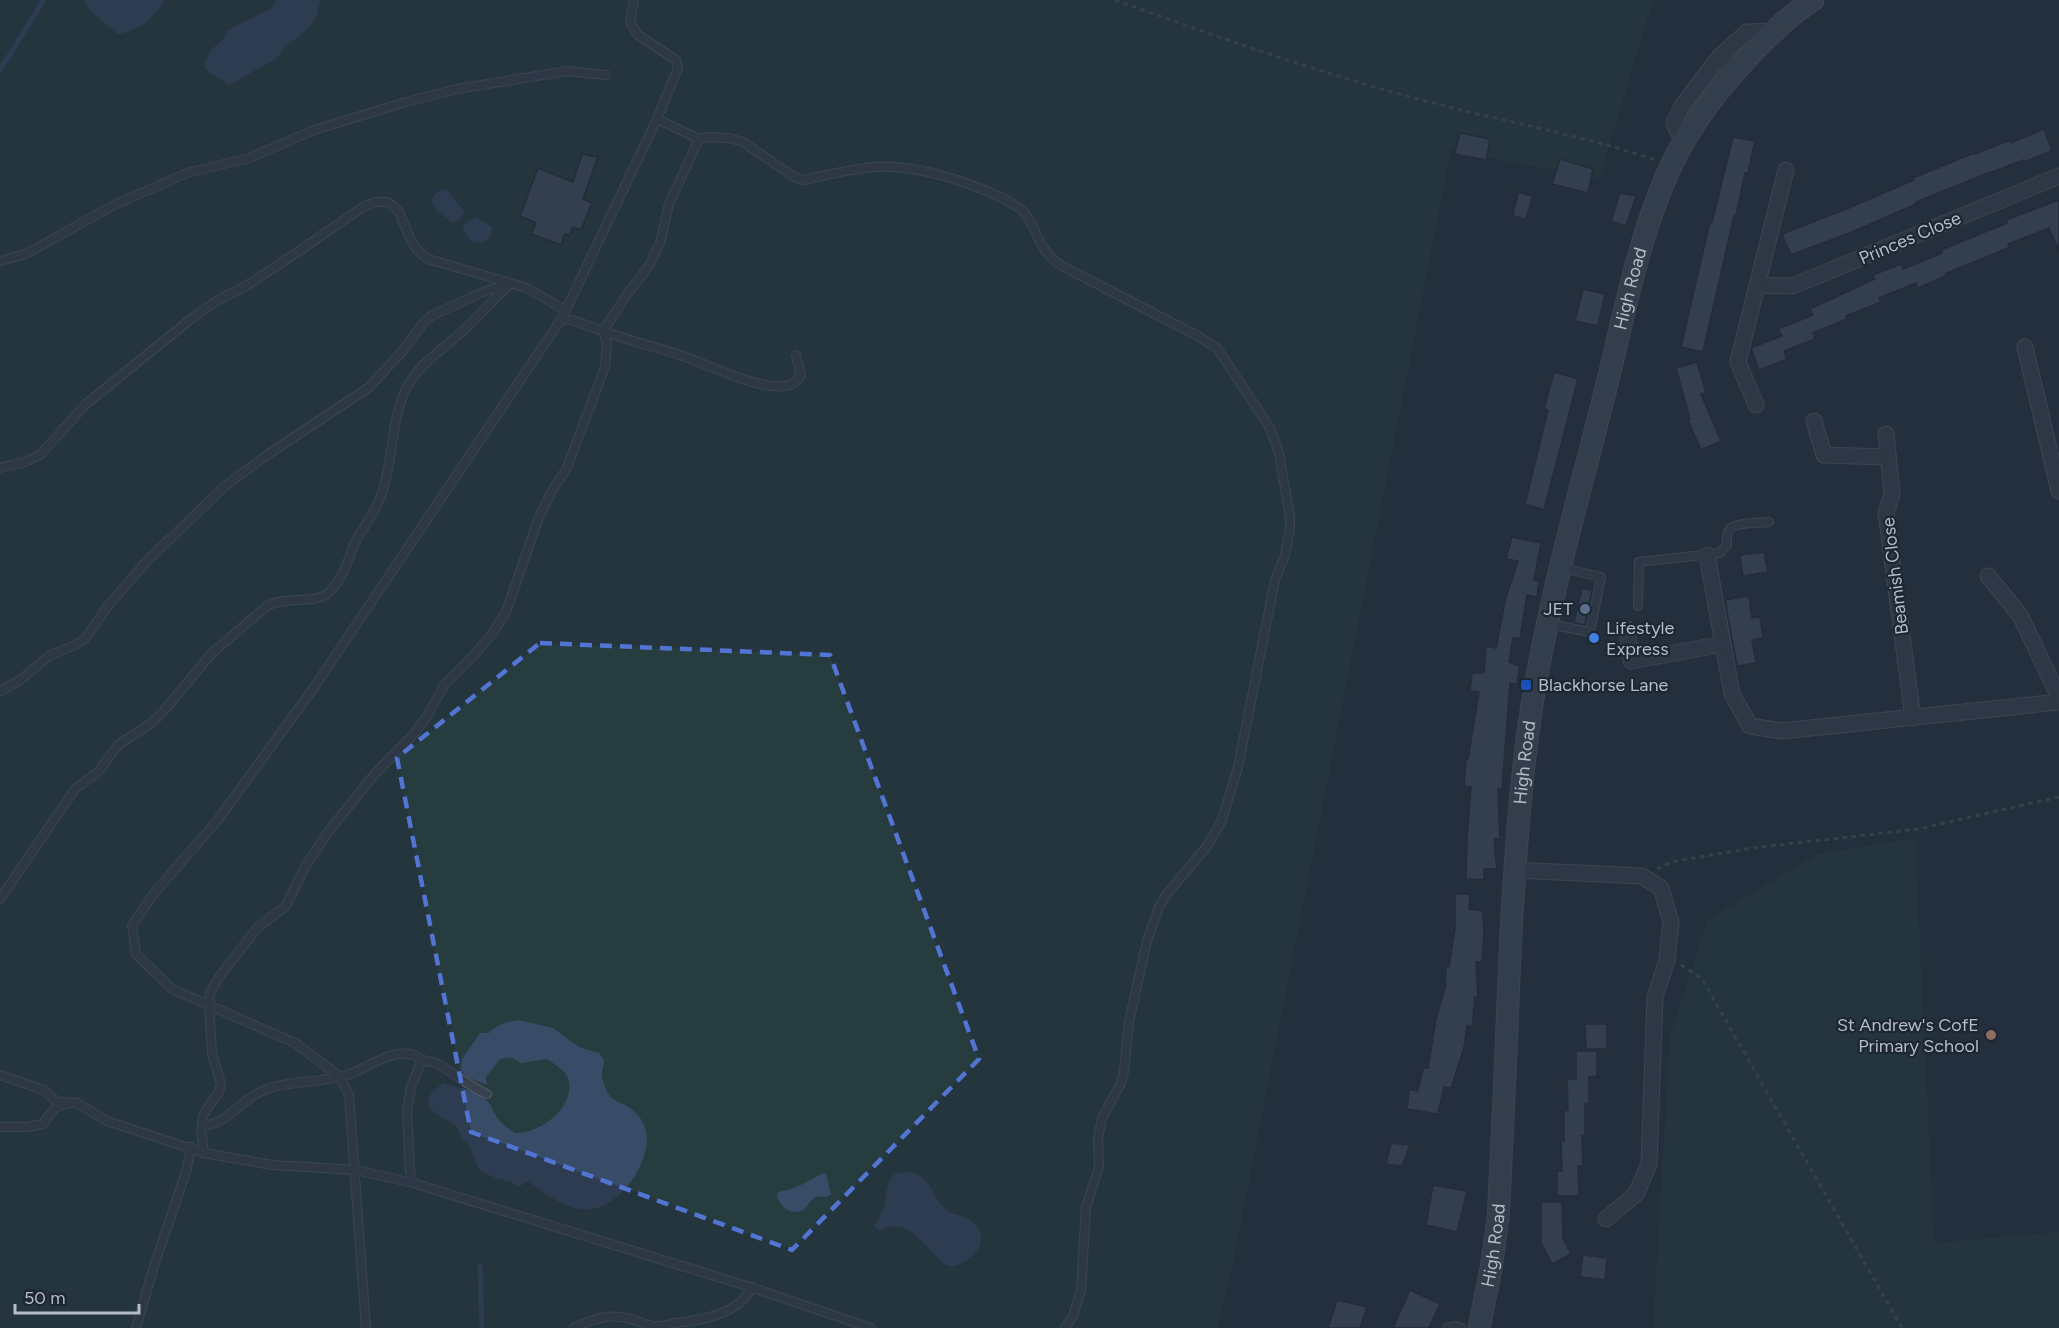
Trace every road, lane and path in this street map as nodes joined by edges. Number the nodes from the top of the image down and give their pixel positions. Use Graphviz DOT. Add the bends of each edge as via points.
graph roads {
  1 [pos="634,0"];
  2 [pos="1115,0"];
  3 [pos="1813,0"];
  4 [pos="606,75"];
  5 [pos="657,119"];
  6 [pos="699,140"];
  7 [pos="1671,165"];
  8 [pos="1786,170"];
  9 [pos="2059,176"];
  10 [pos="0,261"];
  11 [pos="510,284"];
  12 [pos="1758,285"];
  13 [pos="566,310"];
  14 [pos="562,318"];
  15 [pos="603,331"];
  16 [pos="2025,347"];
  17 [pos="796,355"];
  18 [pos="1756,405"];
  19 [pos="1814,421"];
  20 [pos="1886,434"];
  21 [pos="1887,457"];
  22 [pos="0,468"];
  23 [pos="2059,491"];
  24 [pos="1769,522"];
  25 [pos="1707,555"];
  26 [pos="1560,568"];
  27 [pos="1988,576"];
  28 [pos="1638,606"];
  29 [pos="1548,624"];
  30 [pos="1627,629"];
  31 [pos="1723,644"];
  32 [pos="0,692"];
  33 [pos="2059,697"];
  34 [pos="2059,702"];
  35 [pos="1913,718"];
  36 [pos="2059,797"];
  37 [pos="1515,870"];
  38 [pos="1642,876"];
  39 [pos="0,899"];
  40 [pos="1668,956"];
  41 [pos="208,1006"];
  42 [pos="422,1060"];
  43 [pos="0,1075"];
  44 [pos="339,1076"];
  45 [pos="487,1094"];
  46 [pos="77,1103"];
  47 [pos="202,1126"];
  48 [pos="0,1127"];
  49 [pos="191,1147"];
  50 [pos="204,1153"];
  51 [pos="356,1170"];
  52 [pos="413,1183"];
  53 [pos="1606,1219"];
  54 [pos="752,1287"];
  55 [pos="136,1328"];
  56 [pos="366,1328"];
  57 [pos="574,1328"];
  58 [pos="871,1328"];
  59 [pos="1065,1328"];
  60 [pos="1447,1328"];
  61 [pos="1461,1328"];
  62 [pos="1479,1328"];
  63 [pos="1902,1328"];
  1 -- 5 [label="lane" via="630,22 638,35 676,60 678,68"];
  2 -- 7 [label="path" via="1297,63 1421,100 1610,145"];
  3 -- 7 [label="main road, High Road" via="1736,69 1696,121"];
  4 -- 10 [label="lane" via="567,72 457,89 314,130 249,158 187,173 112,206 26,254"];
  5 -- 6 [label="lane"];
  5 -- 13 [label="lane"];
  6 -- 15 [label="lane" via="669,204 660,243 649,266"];
  6 -- 59 [label="lane" via="709,137 743,142 803,180 875,167 903,168 935,172 1011,203 1021,209 1042,247 1062,266 1217,348 1270,428 1280,453 1290,517 1289,543 1275,580 1238,766 1216,833 1166,895 1147,940 1129,1022 1121,1083 1100,1128 1099,1167 1086,1207 1081,1290"];
  7 -- 26 [label="main road, High Road" via="1652,210"];
  8 -- 12 [label="street"];
  9 -- 12 [label="street, Princes Close" via="1793,286"];
  11 -- 13 [label="lane" via="527,288"];
  11 -- 22 [label="lane" via="428,259 410,238 392,204 375,202 191,319 86,404 40,455"];
  11 -- 32 [label="lane" via="483,292 424,322 368,388 225,486 146,562 85,639 49,656"];
  11 -- 39 [label="lane" via="406,388 392,434 382,495 338,581 328,593 312,599 277,601 212,653 162,713 118,745 98,772 75,789"];
  12 -- 18 [label="street" via="1738,362"];
  13 -- 14 [label="lane"];
  14 -- 15 [label="lane"];
  14 -- 41 [label="lane" via="315,686 217,822 155,892 132,925 136,954 172,989"];
  15 -- 17 [label="lane" via="773,386 794,383 801,376"];
  15 -- 41 [label="lane" via="607,344 605,367 566,470 539,517 506,612 492,634 444,685 414,734 373,776 328,832 285,906 258,927 219,977"];
  16 -- 23 [label="street"];
  19 -- 21 [label="street" via="1824,455"];
  20 -- 21 [label="street, Beamish Close"];
  21 -- 35 [label="street, Beamish Close" via="1892,494 1886,513"];
  24 -- 25 [label="lane" via="1734,526 1727,532 1725,549"];
  25 -- 28 [label="lane" via="1639,562"];
  25 -- 31 [label="street"];
  26 -- 29 [label="main road, High Road"];
  26 -- 29 [label="lane" via="1601,577 1590,632"];
  27 -- 33 [label="street" via="2020,615"];
  29 -- 37 [label="main road, High Road" via="1534,687"];
  30 -- 31 [label="street" via="1631,661"];
  31 -- 35 [label="street" via="1732,694 1750,726 1782,731"];
  34 -- 35 [label="street"];
  36 -- 38 [label="path" via="1919,829 1752,848 1671,862"];
  37 -- 38 [label="street"];
  37 -- 62 [label="main road, High Road" via="1498,1218"];
  38 -- 40 [label="street" via="1661,888 1671,922"];
  40 -- 53 [label="street" via="1655,997 1649,1164 1636,1194"];
  40 -- 63 [label="path" via="1702,979"];
  41 -- 44 [label="lane" via="295,1043"];
  41 -- 47 [label="lane" via="212,1054 221,1084"];
  42 -- 44 [label="lane" via="411,1054 394,1056"];
  42 -- 45 [label="lane" via="438,1064"];
  42 -- 52 [label="lane" via="406,1111"];
  43 -- 46 [label="lane" via="44,1090 57,1102"];
  44 -- 47 [label="lane" via="274,1086 244,1101 224,1120"];
  44 -- 51 [label="lane" via="349,1095"];
  46 -- 48 [label="lane" via="52,1110 43,1124"];
  46 -- 49 [label="lane" via="107,1121"];
  47 -- 50 [label="lane"];
  49 -- 50 [label="lane"];
  49 -- 55 [label="lane"];
  50 -- 51 [label="lane" via="272,1165"];
  51 -- 52 [label="lane"];
  51 -- 56 [label="lane"];
  52 -- 54 [label="lane"];
  54 -- 57 [label="lane" via="740,1303 701,1321 654,1326 628,1318 605,1317"];
  54 -- 58 [label="lane"];
  60 -- 61 [label="lane"];
}
